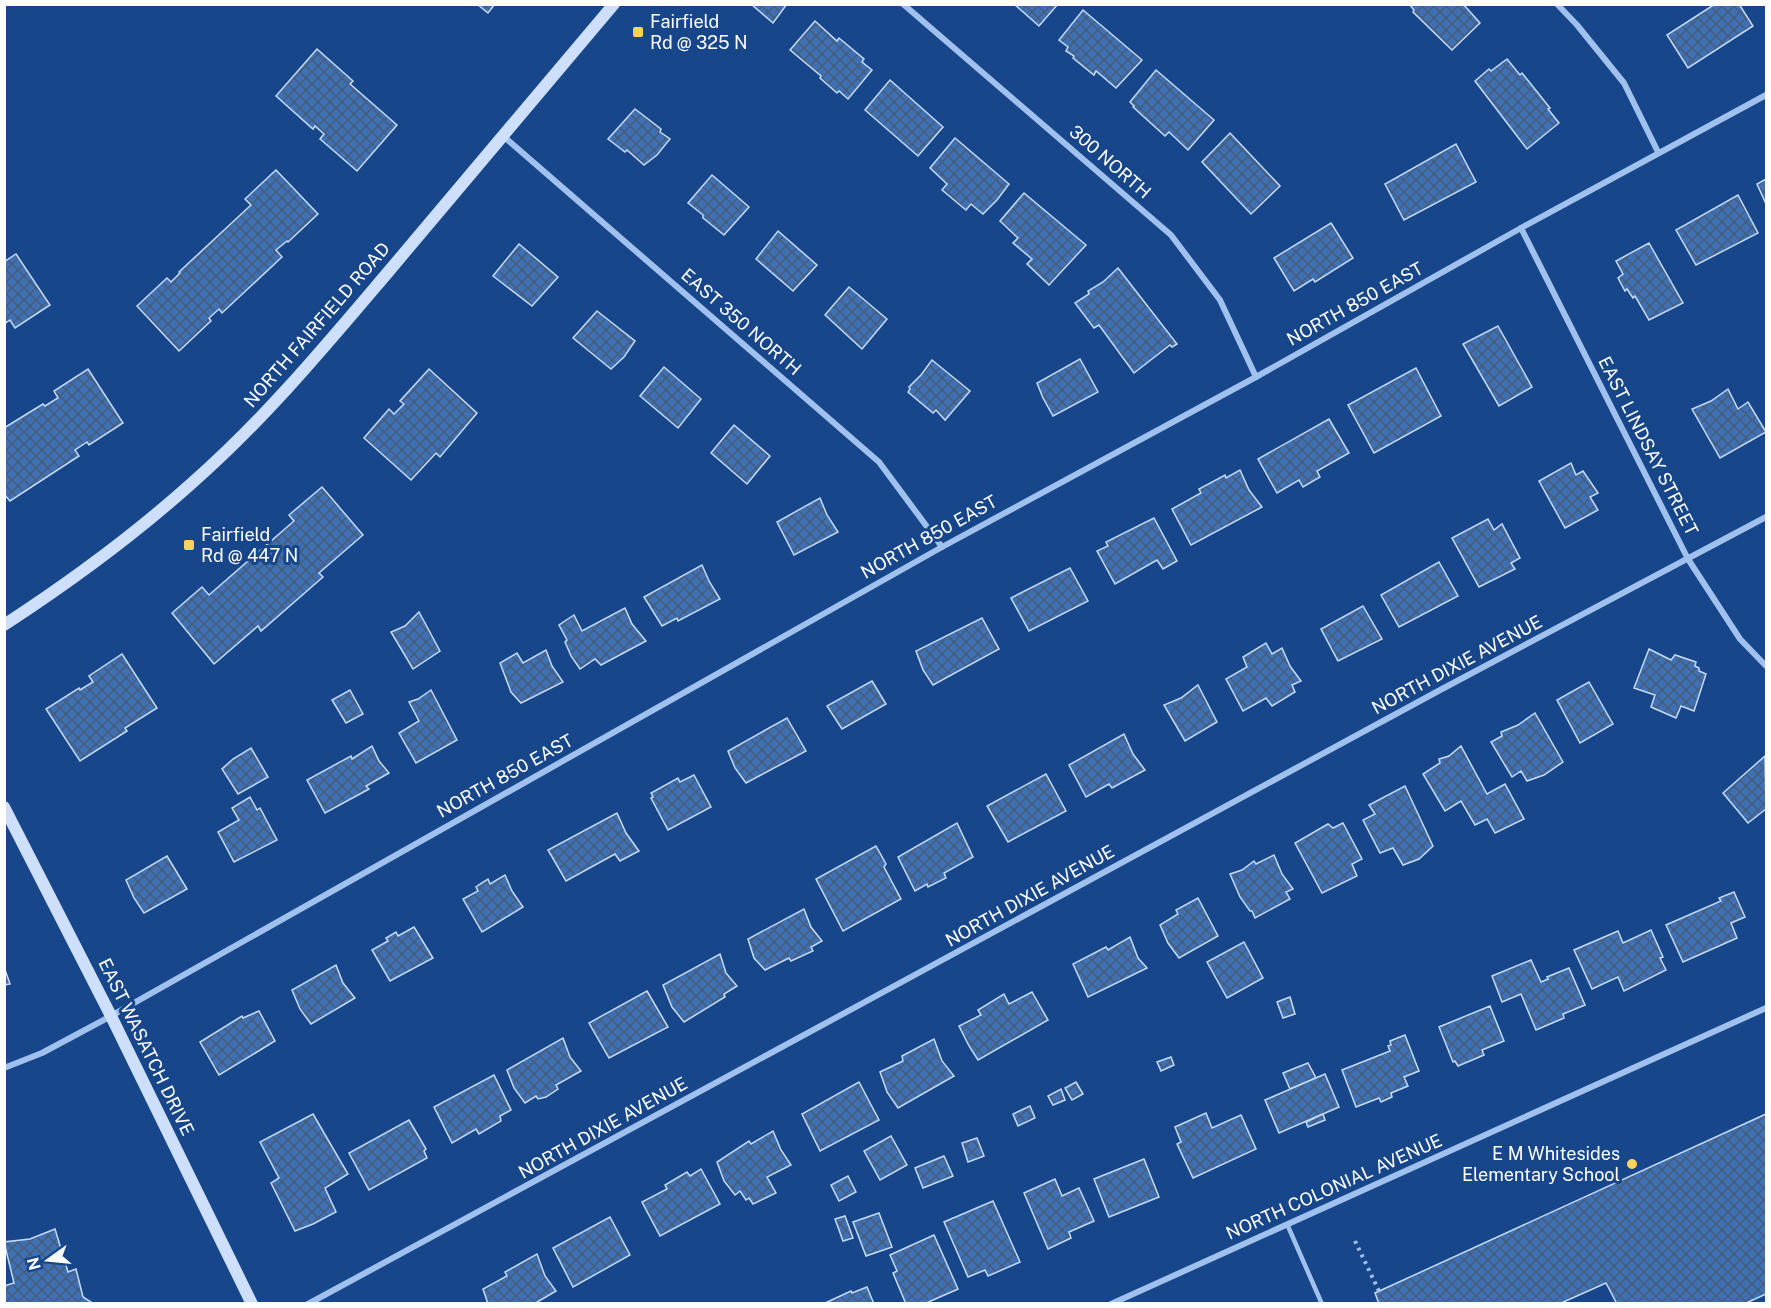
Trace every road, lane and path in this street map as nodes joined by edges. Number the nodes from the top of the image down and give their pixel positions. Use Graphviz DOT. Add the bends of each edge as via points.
graph roads {
  1 [pos="614,4"];
  2 [pos="903,4"];
  3 [pos="1557,4"];
  4 [pos="1767,95"];
  5 [pos="503,136"];
  6 [pos="1658,152"];
  7 [pos="1521,228"];
  8 [pos="1256,377"];
  9 [pos="1767,517"];
  10 [pos="942,547"];
  11 [pos="1688,559"];
  12 [pos="4,625"];
  13 [pos="1767,666"];
  14 [pos="4,807"];
  15 [pos="1767,1008"];
  16 [pos="111,1016"];
  17 [pos="4,1068"];
  18 [pos="1287,1224"];
  19 [pos="1355,1241"];
  20 [pos="1379,1291"];
  21 [pos="252,1304"];
  22 [pos="308,1304"];
  23 [pos="1111,1304"];
  24 [pos="1322,1304"];
  1 -- 5 [label="main road, NORTH FAIRFIELD ROAD"];
  2 -- 8 [label="street, 300 NORTH" via="1171,235 1220,300"];
  3 -- 6 [label="street" via="1624,83"];
  4 -- 6 [label="street, NORTH 850 EAST"];
  5 -- 10 [label="street, EAST 350 NORTH" via="879,462"];
  5 -- 12 [label="main road, NORTH FAIRFIELD ROAD" via="295,380 208,469 141,526"];
  6 -- 7 [label="street, NORTH 850 EAST"];
  7 -- 8 [label="street, NORTH 850 EAST"];
  7 -- 11 [label="street, EAST LINDSAY STREET"];
  8 -- 10 [label="street, NORTH 850 EAST"];
  9 -- 11 [label="street, NORTH DIXIE AVENUE"];
  10 -- 16 [label="street, NORTH 850 EAST"];
  11 -- 13 [label="street, EAST LINDSAY STREET" via="1740,639"];
  11 -- 22 [label="street, NORTH DIXIE AVENUE"];
  14 -- 16 [label="main road, EAST WASATCH DRIVE"];
  15 -- 18 [label="street, NORTH COLONIAL AVENUE"];
  16 -- 17 [label="street, NORTH 850 EAST" via="42,1053"];
  16 -- 21 [label="main road, EAST WASATCH DRIVE"];
  18 -- 23 [label="street, NORTH COLONIAL AVENUE"];
  18 -- 24 [label="lane"];
  19 -- 20 [label="path"];
}
